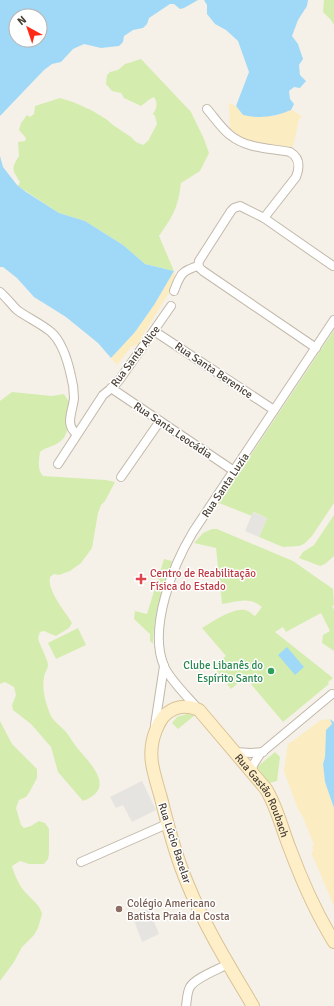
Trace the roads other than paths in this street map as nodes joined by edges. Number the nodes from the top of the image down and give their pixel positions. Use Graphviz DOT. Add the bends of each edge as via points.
graph roads {
  1 [pos="207,109"];
  2 [pos="264,218"];
  3 [pos="198,266"];
  4 [pos="333,266"];
  5 [pos="174,291"];
  6 [pos="0,292"];
  7 [pos="171,306"];
  8 [pos="334,320"];
  9 [pos="154,331"];
  10 [pos="316,348"];
  11 [pos="111,388"];
  12 [pos="274,410"];
  13 [pos="160,421"];
  14 [pos="77,434"];
  15 [pos="58,464"];
  16 [pos="234,471"];
  17 [pos="121,477"];
  18 [pos="164,666"];
  19 [pos="332,694"];
  20 [pos="199,710"];
  21 [pos="153,736"];
  22 [pos="235,752"];
  23 [pos="263,752"];
  24 [pos="252,772"];
  25 [pos="167,824"];
  26 [pos="81,862"];
  27 [pos="334,942"];
  28 [pos="228,964"];
  29 [pos="186,1006"];
  30 [pos="253,1006"];
  1 -- 2 [label="street" via="225,131 237,140 254,147 290,152 297,159 299,164 296,177"];
  2 -- 3 [label="street" via="240,206 234,208"];
  2 -- 4 [label="street"];
  3 -- 5 [label="street" via="180,275"];
  3 -- 10 [label="street" via="203,272"];
  6 -- 14 [label="street" via="18,310 58,340 73,383 70,426"];
  7 -- 9 [label="street, Rua Santa Alice"];
  8 -- 10 [label="street, Rua Santa Luzia"];
  9 -- 11 [label="street, Rua Santa Alice" via="125,373"];
  9 -- 12 [label="street, Rua Santa Berenice"];
  10 -- 12 [label="street, Rua Santa Luzia"];
  11 -- 13 [label="street, Rua Santa Leocádia"];
  11 -- 14 [label="street, Rua Santa Alice" via="103,395"];
  12 -- 16 [label="street, Rua Santa Luzia"];
  13 -- 16 [label="street, Rua Santa Leocádia"];
  13 -- 17 [label="street"];
  14 -- 15 [label="street, Rua Santa Alice"];
  16 -- 18 [label="street, Rua Santa Luzia" via="187,542 172,575 158,638"];
  18 -- 20 [label="street, Rua Gastão Roubach"];
  18 -- 21 [label="street, Rua Lúcio Bacelar"];
  19 -- 23 [label="street"];
  20 -- 21 [label="street" via="186,706 172,710 162,718"];
  20 -- 22 [label="street, Rua Gastão Roubach"];
  21 -- 25 [label="street, Rua Lúcio Bacelar" via="151,763"];
  22 -- 23 [label="street"];
  22 -- 24 [label="street, Rua Gastão Roubach"];
  23 -- 24 [label="street" via="255,761"];
  24 -- 27 [label="street, Rua Gastão Roubach" via="270,796 306,888"];
  25 -- 26 [label="street"];
  25 -- 28 [label="street, Rua Lúcio Bacelar" via="188,885"];
  28 -- 29 [label="street" via="192,984"];
  28 -- 30 [label="street, Rua Lúcio Bacelar"];
}
